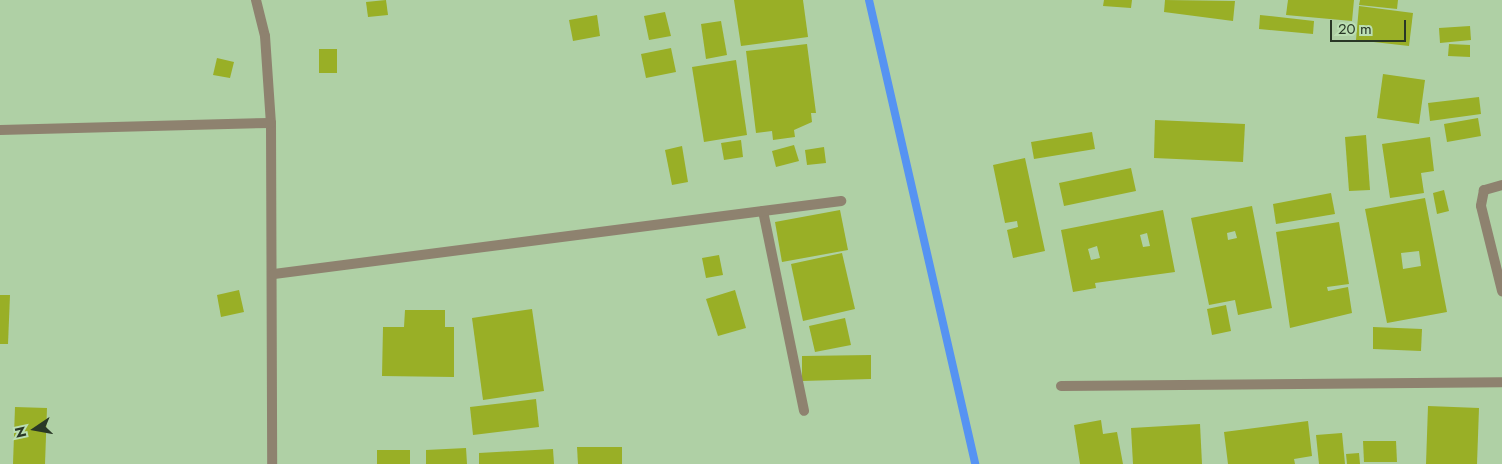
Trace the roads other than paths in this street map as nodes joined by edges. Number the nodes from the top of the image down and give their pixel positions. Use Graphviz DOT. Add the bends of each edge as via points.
graph roads {
  1 [pos="256,0"];
  2 [pos="272,123"];
  3 [pos="0,130"];
  4 [pos="1502,186"];
  5 [pos="841,201"];
  6 [pos="762,212"];
  7 [pos="274,274"];
  8 [pos="1502,291"];
  9 [pos="1502,382"];
  10 [pos="1061,386"];
  11 [pos="804,411"];
  12 [pos="272,464"];
  1 -- 2 [label="street" via="265,36"];
  2 -- 3 [label="street"];
  2 -- 7 [label="street"];
  4 -- 8 [label="street" via="1484,190 1481,206"];
  5 -- 6 [label="street"];
  6 -- 7 [label="street"];
  6 -- 11 [label="street"];
  7 -- 12 [label="street"];
  9 -- 10 [label="street"];
}
